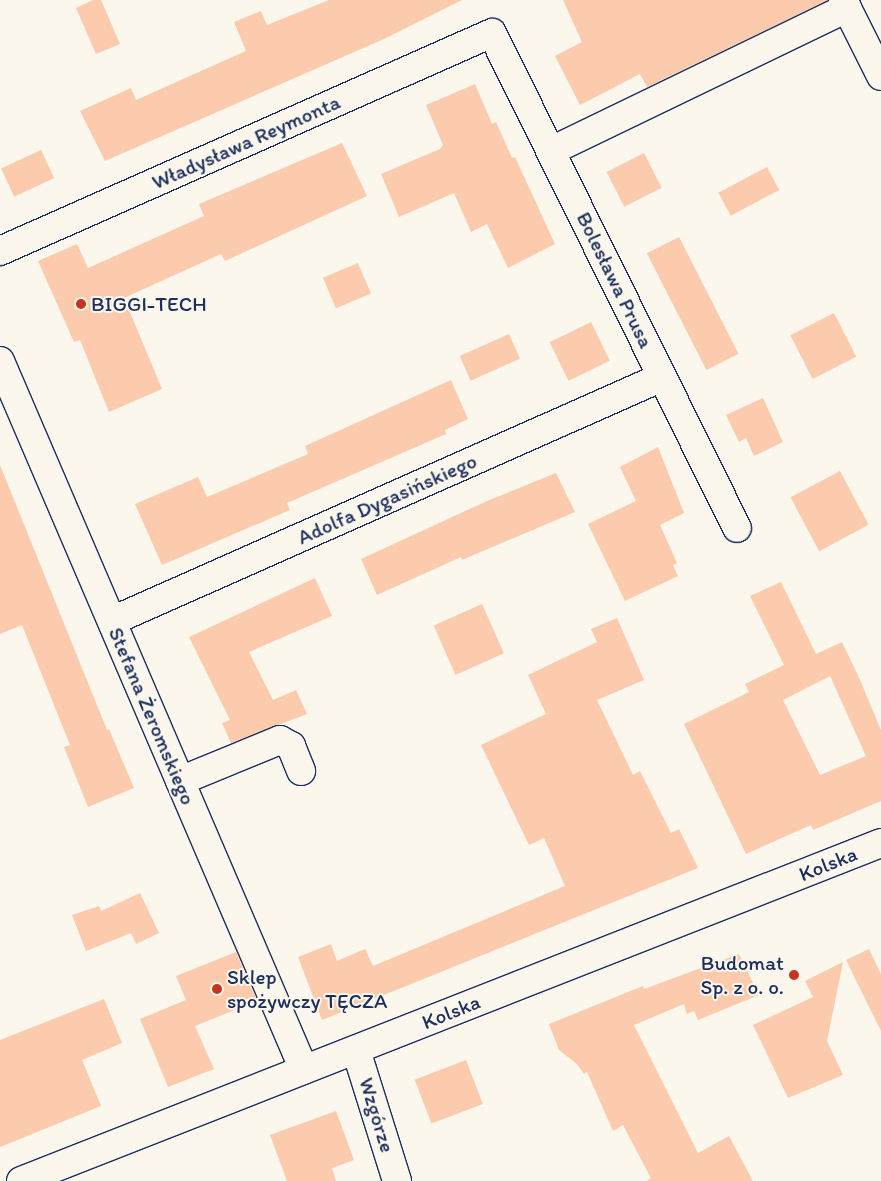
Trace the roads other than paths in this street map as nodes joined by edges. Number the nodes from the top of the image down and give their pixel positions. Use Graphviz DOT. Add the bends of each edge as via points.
graph roads {
  1 [pos="845,4"];
  2 [pos="492,33"];
  3 [pos="881,76"];
  4 [pos="551,151"];
  5 [pos="0,251"];
  6 [pos="0,362"];
  7 [pos="662,377"];
  8 [pos="737,528"];
  9 [pos="112,621"];
  10 [pos="301,770"];
  11 [pos="180,781"];
  12 [pos="881,843"];
  13 [pos="356,1050"];
  14 [pos="304,1070"];
  15 [pos="21,1181"];
  16 [pos="397,1181"];
  1 -- 3 [label="street"];
  1 -- 4 [label="street"];
  2 -- 4 [label="street, Bolesława Prusa"];
  2 -- 5 [label="street, Władysława Reymonta"];
  4 -- 7 [label="street, Bolesława Prusa"];
  6 -- 9 [label="street, Stefana Żeromskiego"];
  7 -- 8 [label="street, Bolesława Prusa"];
  7 -- 9 [label="street, Adolfa Dygasińskiego"];
  9 -- 11 [label="street, Stefana Żeromskiego"];
  10 -- 11 [label="street" via="291,746 280,740"];
  11 -- 14 [label="street, Stefana Żeromskiego"];
  12 -- 13 [label="street, Kolska"];
  13 -- 14 [label="street, Kolska"];
  13 -- 16 [label="street, Wzgórze"];
  14 -- 15 [label="street, Kolska"];
}
